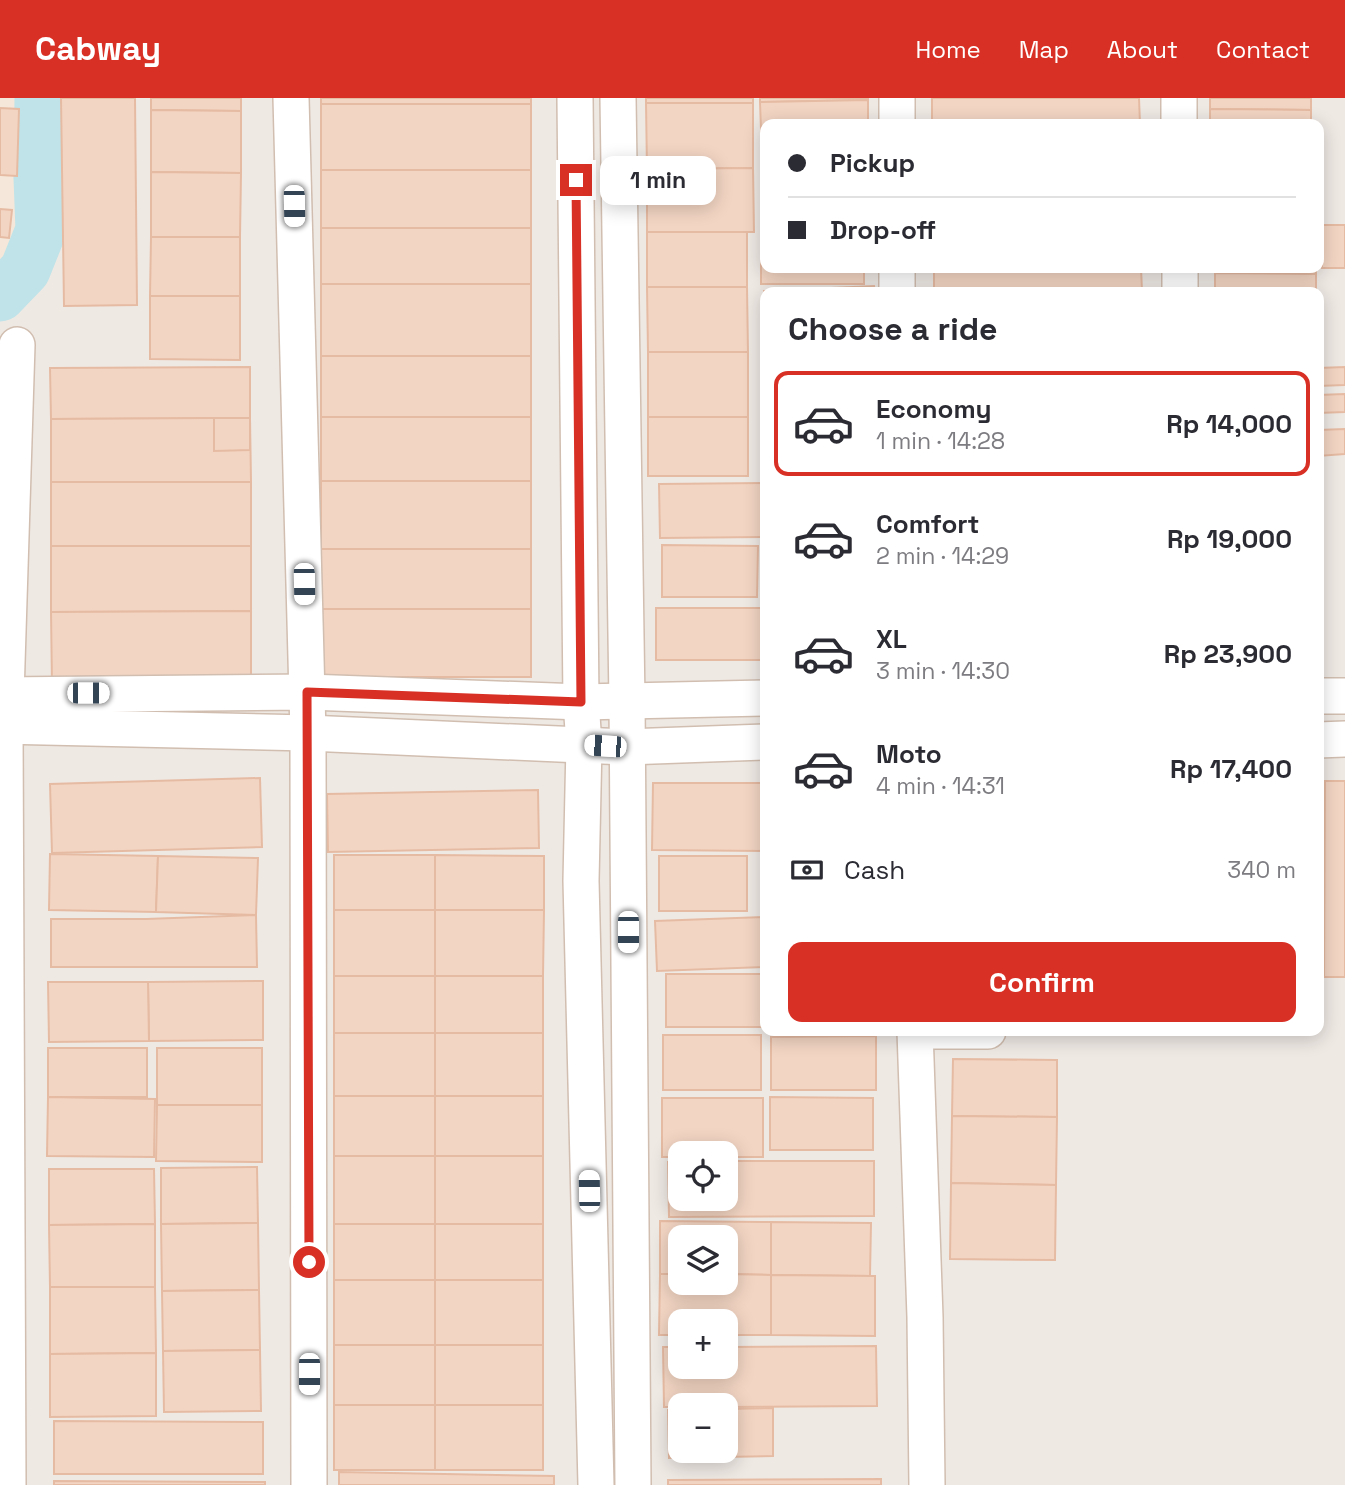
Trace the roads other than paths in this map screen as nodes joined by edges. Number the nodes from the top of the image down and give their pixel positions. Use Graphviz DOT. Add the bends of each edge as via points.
graph roads {
  1 [pos="291,98"];
  2 [pos="575,98"];
  3 [pos="618,98"];
  4 [pos="897,98"];
  5 [pos="1179,98"];
  6 [pos="897,119"];
  7 [pos="1179,119"];
  8 [pos="17,345"];
  9 [pos="307,692"];
  10 [pos="1324,696"];
  11 [pos="1345,696"];
  12 [pos="760,698"];
  13 [pos="581,702"];
  14 [pos="627,702"];
  15 [pos="3,710"];
  16 [pos="309,733"];
  17 [pos="1345,739"];
  18 [pos="1324,740"];
  19 [pos="760,742"];
  20 [pos="584,744"];
  21 [pos="626,747"];
  22 [pos="915,1036"];
  23 [pos="588,1163"];
  24 [pos="630,1163"];
  25 [pos="632,1408"];
  26 [pos="594,1410"];
  27 [pos="8,1485"];
  28 [pos="309,1485"];
  29 [pos="596,1485"];
  30 [pos="632,1485"];
  31 [pos="927,1485"];
  1 -- 9 [label="lane"];
  2 -- 13 [label="lane"];
  3 -- 14 [label="lane"];
  4 -- 6 [label="lane"];
  5 -- 7 [label="lane"];
  8 -- 15 [label="lane"];
  9 -- 13 [label="lane"];
  9 -- 15 [label="lane"];
  9 -- 16 [label="lane"];
  10 -- 11 [label="lane"];
  12 -- 14 [label="lane"];
  13 -- 14 [label="lane"];
  13 -- 20 [label="lane"];
  14 -- 21 [label="lane"];
  15 -- 16 [label="lane"];
  15 -- 27 [label="lane"];
  16 -- 20 [label="lane"];
  16 -- 28 [label="lane"];
  17 -- 18 [label="lane"];
  19 -- 21 [label="lane"];
  20 -- 21 [label="lane"];
  20 -- 23 [label="lane" via="581,881"];
  21 -- 24 [label="lane"];
  22 -- 31 [label="lane"];
  23 -- 24 [label="lane"];
  23 -- 26 [label="lane"];
  24 -- 25 [label="lane"];
  25 -- 26 [label="lane"];
  25 -- 30 [label="lane"];
  26 -- 29 [label="lane"];
}
